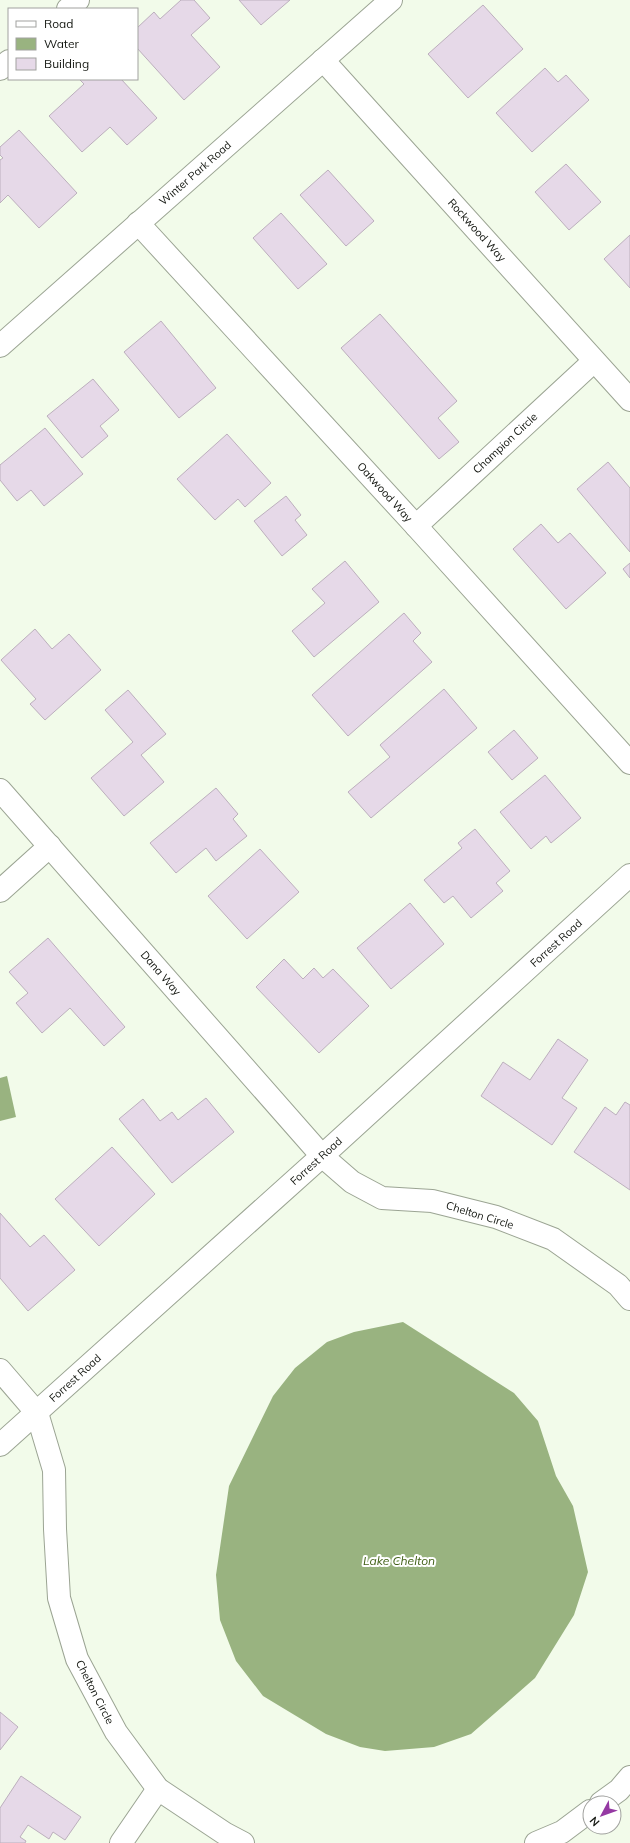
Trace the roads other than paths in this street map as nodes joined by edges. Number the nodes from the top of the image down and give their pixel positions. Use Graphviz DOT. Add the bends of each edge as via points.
graph roads {
  1 [pos="78,0"];
  2 [pos="391,0"];
  3 [pos="69,8"];
  4 [pos="323,60"];
  5 [pos="8,62"];
  6 [pos="0,69"];
  7 [pos="138,223"];
  8 [pos="0,346"];
  9 [pos="594,361"];
  10 [pos="630,400"];
  11 [pos="416,526"];
  12 [pos="630,763"];
  13 [pos="0,790"];
  14 [pos="50,846"];
  15 [pos="630,875"];
  16 [pos="0,891"];
  17 [pos="322,1156"];
  18 [pos="630,1299"];
  19 [pos="0,1370"];
  20 [pos="37,1412"];
  21 [pos="0,1445"];
  22 [pos="630,1777"];
  23 [pos="158,1789"];
  24 [pos="612,1795"];
  25 [pos="582,1817"];
  26 [pos="120,1843"];
  27 [pos="243,1843"];
  28 [pos="536,1843"];
  1 -- 3 [label="street"];
  2 -- 4 [label="street, Winter Park Road"];
  4 -- 7 [label="street, Winter Park Road"];
  4 -- 9 [label="street, Rockwood Way"];
  5 -- 6 [label="street"];
  7 -- 8 [label="street, Winter Park Road"];
  7 -- 11 [label="street, Oakwood Way"];
  9 -- 10 [label="street, Rockwood Way"];
  9 -- 11 [label="street, Champion Circle"];
  11 -- 12 [label="street, Oakwood Way"];
  13 -- 14 [label="street, Dana Way"];
  14 -- 16 [label="street"];
  14 -- 17 [label="street, Dana Way"];
  15 -- 17 [label="street, Forrest Road"];
  17 -- 18 [label="street, Chelton Circle" via="352,1182 382,1198 432,1201 496,1217 553,1239 618,1285"];
  17 -- 20 [label="street, Forrest Road"];
  19 -- 20 [label="street"];
  20 -- 21 [label="street, Forrest Road"];
  20 -- 23 [label="street, Chelton Circle" via="54,1470 59,1598 77,1659 116,1732"];
  22 -- 24 [label="street"];
  23 -- 26 [label="street"];
  23 -- 27 [label="street, Chelton Circle"];
  25 -- 28 [label="street" via="562,1832"];
}
